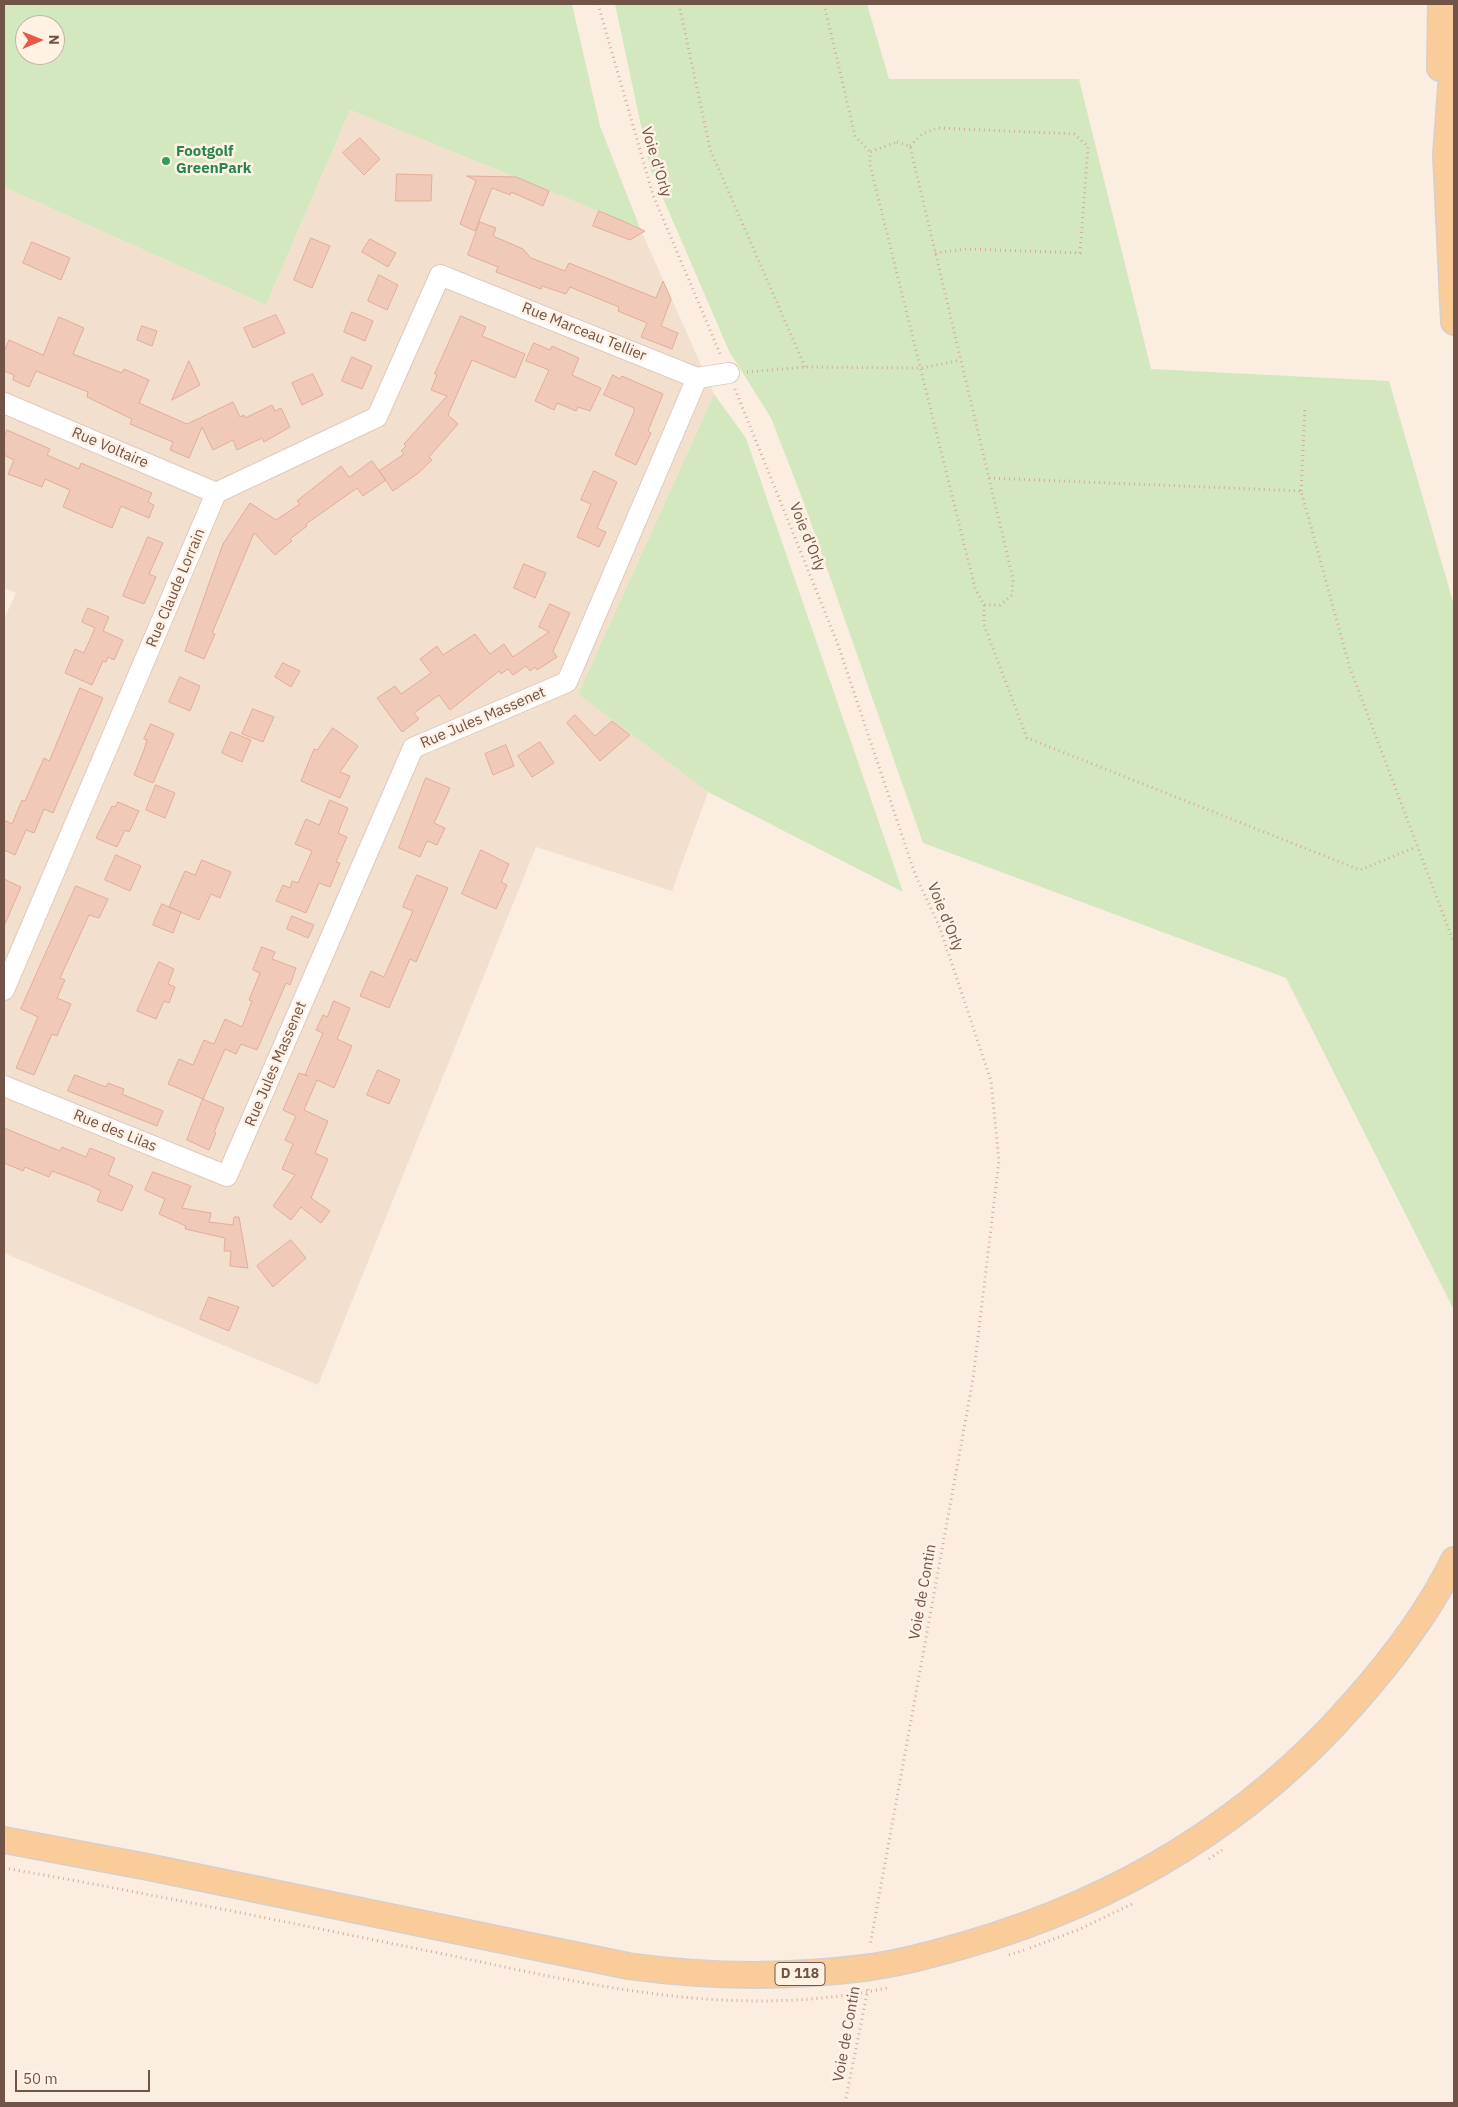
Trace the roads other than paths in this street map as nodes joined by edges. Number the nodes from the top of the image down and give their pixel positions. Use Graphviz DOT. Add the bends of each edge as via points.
graph roads {
  1 [pos="1441,4"];
  2 [pos="1454,46"];
  3 [pos="1446,155"];
  4 [pos="1454,322"];
  5 [pos="729,373"];
  6 [pos="697,378"];
  7 [pos="4,403"];
  8 [pos="216,493"];
  9 [pos="4,990"];
  10 [pos="4,1086"];
  11 [pos="227,1176"];
  12 [pos="1454,1560"];
  13 [pos="4,1840"];
  1 -- 3 [label="main road" via="1440,138"];
  2 -- 3 [label="main road"];
  3 -- 4 [label="main road"];
  5 -- 6 [label="street"];
  6 -- 8 [label="street, Rue Marceau Tellier" via="440,275 377,417"];
  6 -- 11 [label="street, Rue Jules Massenet" via="567,682 413,748"];
  7 -- 8 [label="street, Rue Voltaire"];
  8 -- 9 [label="street, Rue Claude Lorrain"];
  10 -- 11 [label="street, Rue des Lilas"];
  12 -- 13 [label="main road, D 118" via="1440,1589 1383,1670 1324,1737 1271,1786 1227,1820 1106,1894 1034,1924 935,1953 867,1980 681,1973 628,1966"];
}
